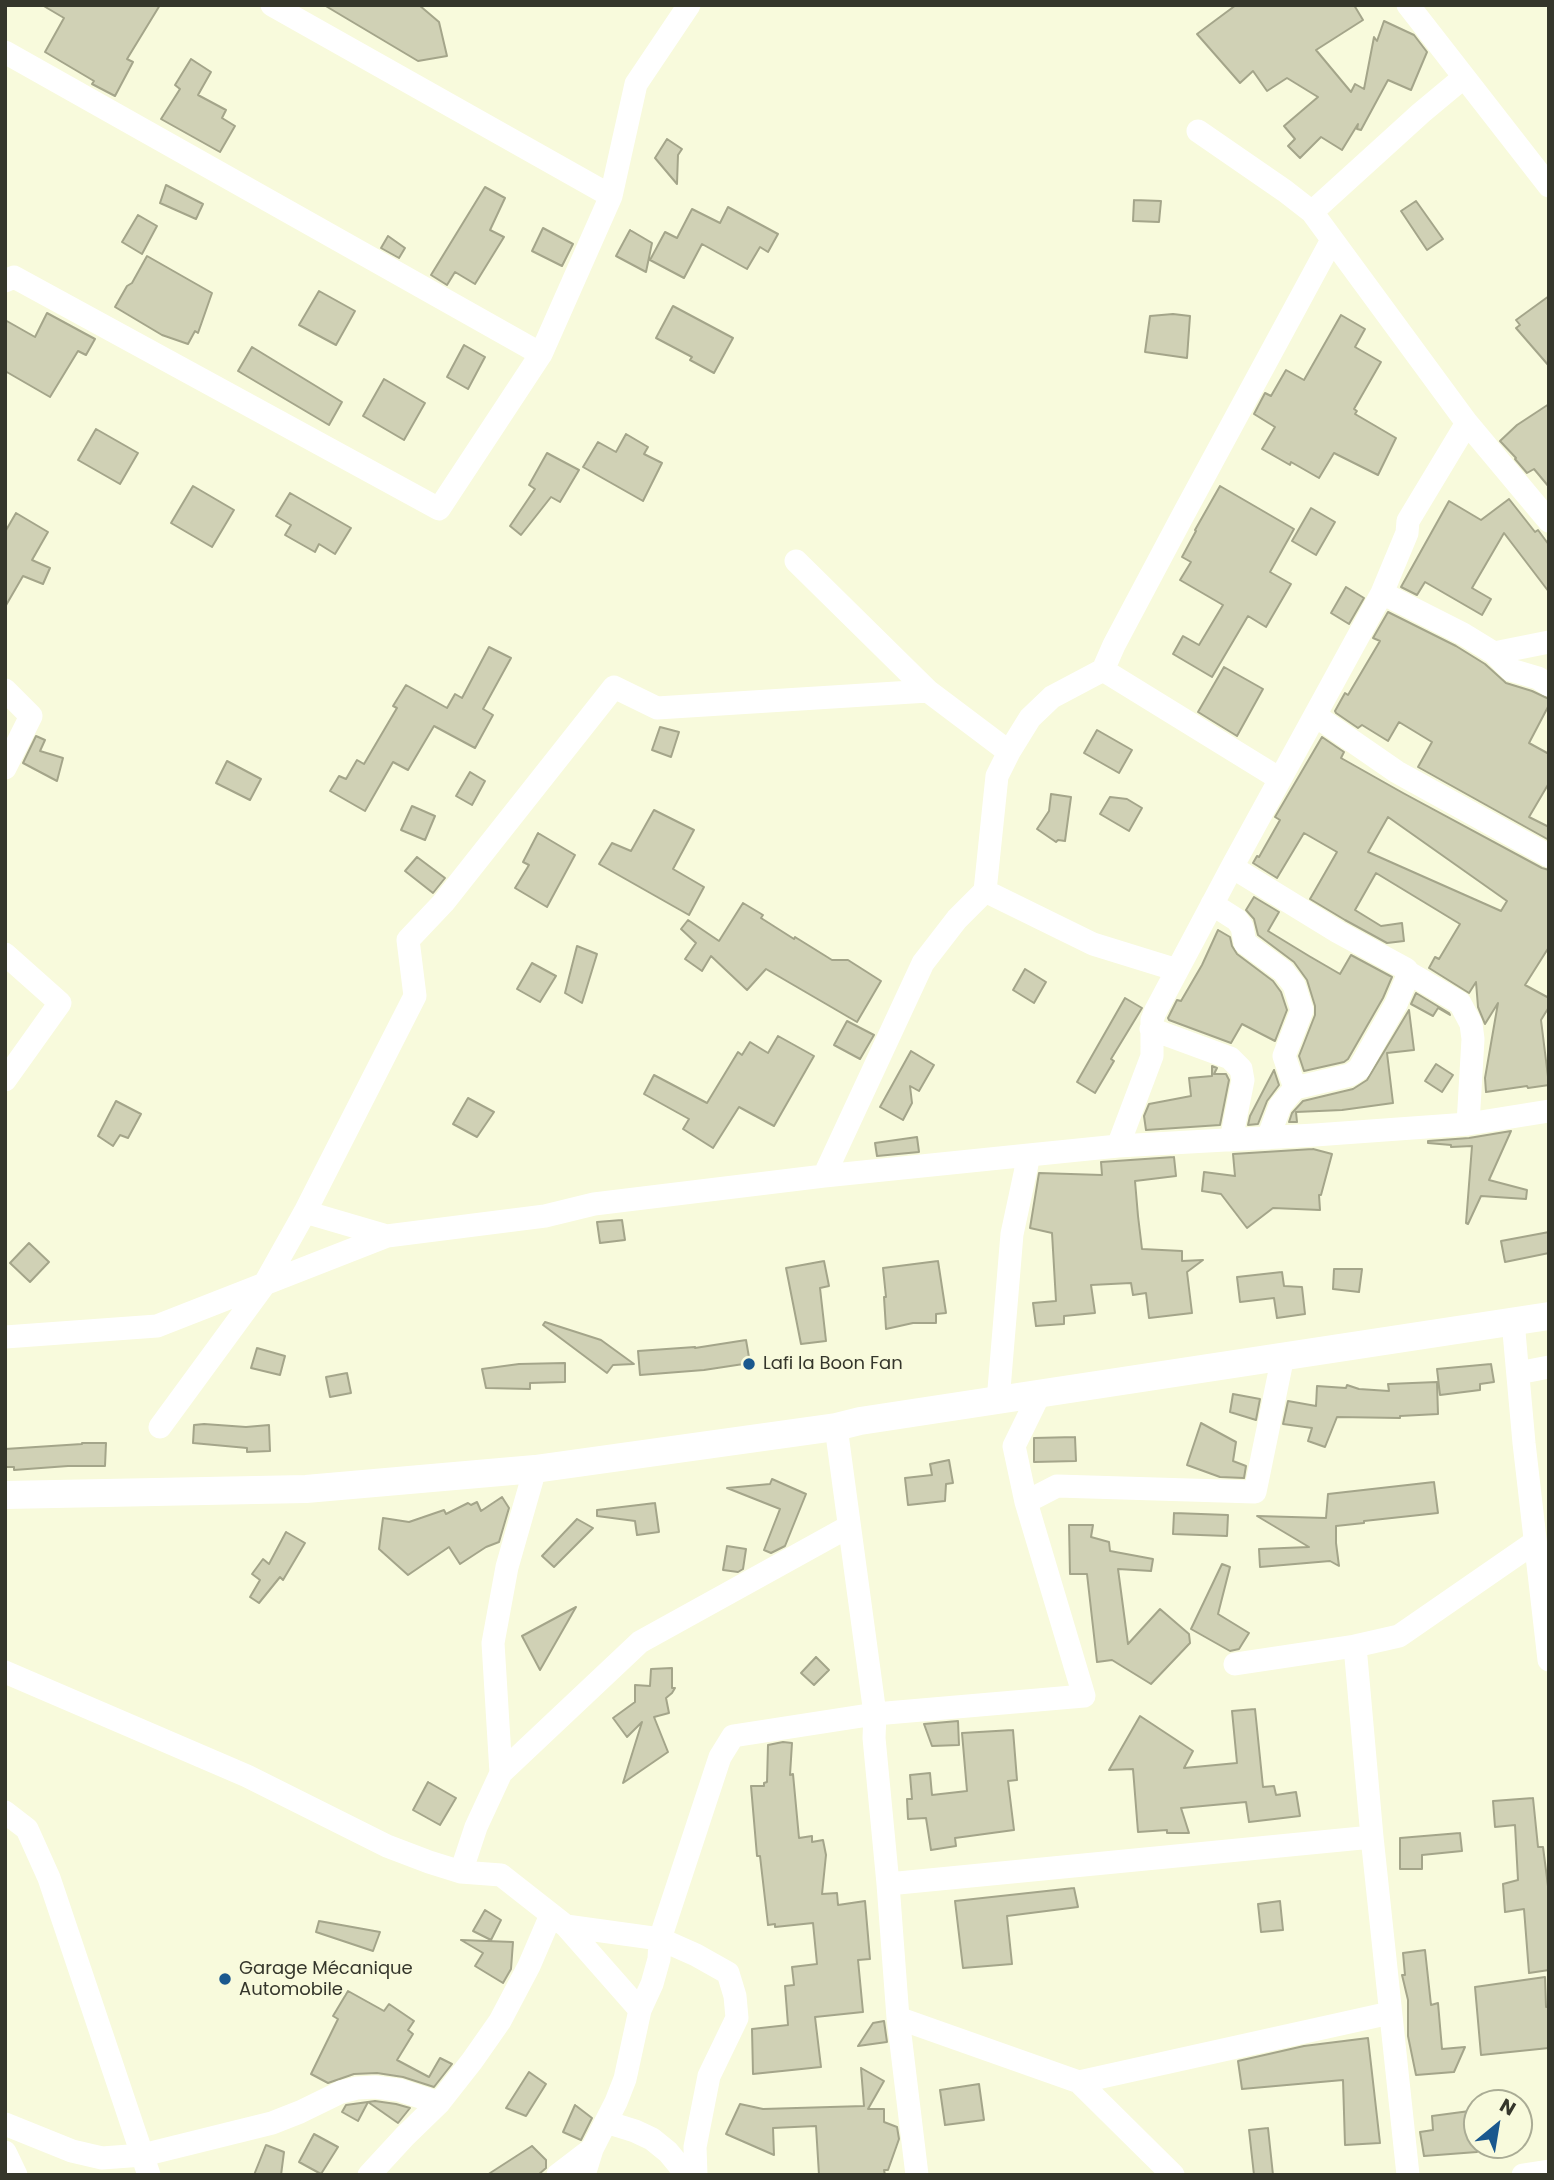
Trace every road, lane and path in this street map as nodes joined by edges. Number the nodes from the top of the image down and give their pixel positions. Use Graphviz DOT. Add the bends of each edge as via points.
graph roads {
  1 [pos="689,5"];
  2 [pos="1408,5"];
  3 [pos="273,6"];
  4 [pos="5,52"];
  5 [pos="1463,78"];
  6 [pos="1198,131"];
  7 [pos="1549,186"];
  8 [pos="611,196"];
  9 [pos="1312,212"];
  10 [pos="1332,240"];
  11 [pos="5,281"];
  12 [pos="541,354"];
  13 [pos="1467,423"];
  14 [pos="1549,521"];
  15 [pos="796,561"];
  16 [pos="1382,593"];
  17 [pos="1549,642"];
  18 [pos="1494,653"];
  19 [pos="1103,670"];
  20 [pos="1549,685"];
  21 [pos="5,690"];
  22 [pos="928,691"];
  23 [pos="1315,716"];
  24 [pos="1009,752"];
  25 [pos="5,768"];
  26 [pos="1280,779"];
  27 [pos="1548,855"];
  28 [pos="1232,867"];
  29 [pos="985,891"];
  30 [pos="1212,904"];
  31 [pos="5,954"];
  32 [pos="1177,970"];
  33 [pos="1409,973"];
  34 [pos="1151,1029"];
  35 [pos="5,1080"];
  36 [pos="1295,1088"];
  37 [pos="1549,1111"];
  38 [pos="1468,1124"];
  39 [pos="1268,1138"];
  40 [pos="1231,1140"];
  41 [pos="1118,1146"];
  42 [pos="1029,1155"];
  43 [pos="824,1177"];
  44 [pos="305,1212"];
  45 [pos="387,1237"];
  46 [pos="264,1285"];
  47 [pos="1549,1316"];
  48 [pos="1513,1321"];
  49 [pos="5,1337"];
  50 [pos="1283,1356"];
  51 [pos="1549,1367"];
  52 [pos="1518,1373"];
  53 [pos="1039,1395"];
  54 [pos="998,1401"];
  55 [pos="160,1427"];
  56 [pos="836,1427"];
  57 [pos="535,1469"];
  58 [pos="5,1494"];
  59 [pos="1026,1502"];
  60 [pos="848,1527"];
  61 [pos="1535,1542"];
  62 [pos="1545,1600"];
  63 [pos="1355,1646"];
  64 [pos="1549,1660"];
  65 [pos="1235,1664"];
  66 [pos="5,1672"];
  67 [pos="875,1714"];
  68 [pos="500,1773"];
  69 [pos="5,1812"];
  70 [pos="1372,1837"];
  71 [pos="461,1872"];
  72 [pos="888,1884"];
  73 [pos="558,1921"];
  74 [pos="660,1939"];
  75 [pos="640,2010"];
  76 [pos="1390,2014"];
  77 [pos="898,2018"];
  78 [pos="1079,2082"];
  79 [pos="439,2104"];
  80 [pos="606,2122"];
  81 [pos="5,2124"];
  82 [pos="592,2149"];
  83 [pos="5,2152"];
  84 [pos="146,2165"];
  85 [pos="1549,2171"];
  86 [pos="16,2175"];
  87 [pos="369,2175"];
  88 [pos="558,2175"];
  89 [pos="584,2175"];
  90 [pos="687,2175"];
  91 [pos="696,2175"];
  92 [pos="917,2175"];
  93 [pos="1173,2175"];
  94 [pos="1408,2175"];
  95 [pos="1523,2175"];
  1 -- 8 [label="street" via="636,84"];
  2 -- 5 [label="street"];
  3 -- 8 [label="street"];
  4 -- 12 [label="street"];
  5 -- 7 [label="street"];
  5 -- 9 [label="street"];
  6 -- 9 [label="street"];
  8 -- 12 [label="street"];
  9 -- 10 [label="street"];
  10 -- 13 [label="street"];
  10 -- 19 [label="street"];
  11 -- 12 [label="street" via="14,277 439,509"];
  13 -- 14 [label="street"];
  13 -- 16 [label="street" via="1408,522"];
  15 -- 22 [label="street"];
  16 -- 18 [label="street"];
  16 -- 23 [label="street"];
  17 -- 18 [label="street"];
  18 -- 20 [label="street" via="1511,670"];
  19 -- 24 [label="street" via="1052,697 1030,718"];
  19 -- 26 [label="street"];
  21 -- 25 [label="street" via="31,716"];
  22 -- 24 [label="street"];
  22 -- 44 [label="street" via="657,708 614,687 444,902 408,940 415,996"];
  23 -- 26 [label="street"];
  23 -- 27 [label="street" via="1397,772"];
  24 -- 29 [label="street" via="997,776"];
  26 -- 28 [label="street"];
  28 -- 30 [label="street"];
  28 -- 33 [label="street"];
  29 -- 32 [label="street" via="1093,944"];
  29 -- 43 [label="street" via="923,963"];
  30 -- 32 [label="street"];
  30 -- 36 [label="street" via="1237,920 1245,943 1294,985 1302,1010 1284,1056"];
  31 -- 35 [label="street" via="60,1003"];
  32 -- 34 [label="street"];
  33 -- 36 [label="street" via="1359,1069"];
  33 -- 38 [label="street" via="1460,1003 1471,1024"];
  34 -- 40 [label="street" via="1230,1058 1241,1069 1243,1080"];
  34 -- 41 [label="street" via="1152,1056"];
  36 -- 39 [label="street" via="1280,1106"];
  37 -- 38 [label="street"];
  38 -- 39 [label="street"];
  39 -- 40 [label="street"];
  40 -- 41 [label="street"];
  41 -- 42 [label="street"];
  42 -- 43 [label="street"];
  42 -- 54 [label="street" via="1012,1234"];
  43 -- 45 [label="street" via="594,1204 545,1216"];
  44 -- 45 [label="street"];
  44 -- 46 [label="street"];
  45 -- 46 [label="street"];
  46 -- 49 [label="street" via="157,1326"];
  46 -- 55 [label="street"];
  47 -- 48 [label="street"];
  48 -- 50 [label="street"];
  48 -- 52 [label="street"];
  50 -- 53 [label="street"];
  50 -- 59 [label="street" via="1255,1492 1057,1486"];
  51 -- 52 [label="street"];
  52 -- 61 [label="street"];
  53 -- 54 [label="street"];
  53 -- 59 [label="street" via="1014,1446"];
  54 -- 56 [label="street"];
  56 -- 57 [label="street"];
  56 -- 60 [label="street"];
  57 -- 58 [label="street" via="306,1489"];
  57 -- 68 [label="street" via="507,1567 493,1643"];
  59 -- 67 [label="street" via="1084,1696"];
  60 -- 67 [label="street"];
  60 -- 68 [label="street" via="640,1642"];
  61 -- 62 [label="street"];
  61 -- 63 [label="street" via="1399,1636"];
  62 -- 64 [label="street"];
  63 -- 65 [label="street"];
  63 -- 70 [label="street"];
  66 -- 71 [label="street" via="247,1776 387,1846"];
  67 -- 72 [label="street"];
  67 -- 74 [label="street" via="733,1736 719,1757"];
  68 -- 71 [label="street"];
  69 -- 84 [label="street" via="27,1829 50,1878"];
  70 -- 72 [label="street"];
  70 -- 76 [label="street"];
  71 -- 73 [label="street" via="501,1875"];
  72 -- 77 [label="street"];
  73 -- 74 [label="street"];
  73 -- 75 [label="street"];
  73 -- 79 [label="street" via="500,2021"];
  74 -- 75 [label="street" via="656,1972"];
  74 -- 91 [label="street" via="729,1973 736,1996 737,2018 709,2076 695,2147"];
  75 -- 80 [label="street" via="625,2079"];
  76 -- 78 [label="street"];
  76 -- 94 [label="street"];
  77 -- 78 [label="street"];
  77 -- 92 [label="street"];
  78 -- 93 [label="street"];
  79 -- 84 [label="street" via="399,2090 357,2088 272,2123"];
  79 -- 87 [label="street"];
  80 -- 82 [label="street"];
  80 -- 90 [label="street" via="652,2139"];
  81 -- 84 [label="street" via="72,2151"];
  82 -- 88 [label="street"];
  82 -- 89 [label="street"];
  83 -- 86 [label="street"];
  85 -- 95 [label="street"];
}
